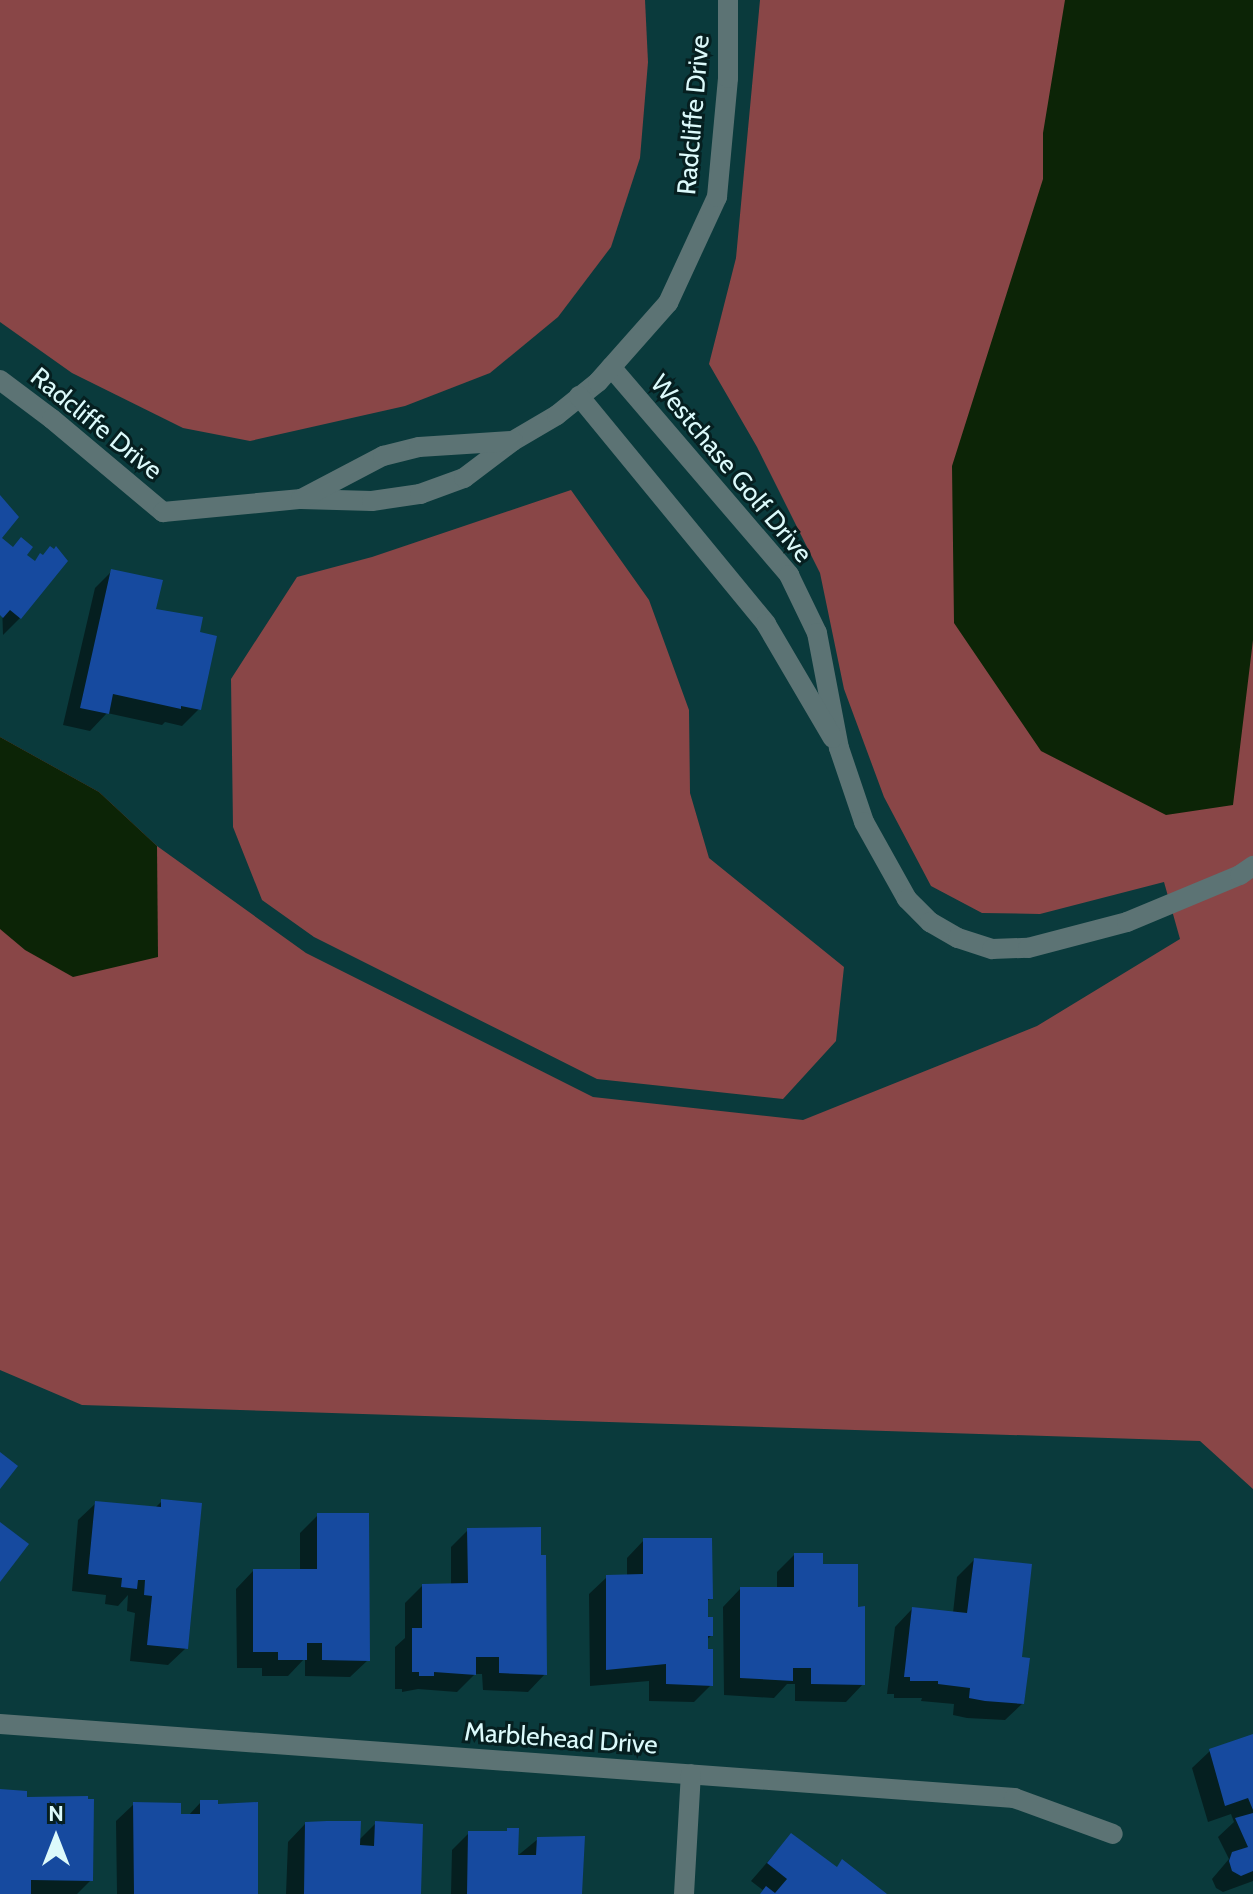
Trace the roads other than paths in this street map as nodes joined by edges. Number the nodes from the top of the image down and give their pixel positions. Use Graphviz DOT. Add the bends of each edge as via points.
graph roads {
  1 [pos="728,0"];
  2 [pos="611,367"];
  3 [pos="0,380"];
  4 [pos="579,396"];
  5 [pos="513,441"];
  6 [pos="301,499"];
  7 [pos="839,748"];
  8 [pos="1253,866"];
  9 [pos="0,1724"];
  10 [pos="691,1774"];
  11 [pos="1113,1834"];
  12 [pos="684,1894"];
  1 -- 2 [label="street, Radcliffe Drive" via="728,78 717,197 668,303"];
  2 -- 4 [label="street, Radcliffe Drive"];
  2 -- 7 [label="street, Westchase Golf Drive" via="789,575 817,633"];
  3 -- 6 [label="street, Radcliffe Drive" via="163,512"];
  4 -- 5 [label="street, Radcliffe Drive"];
  4 -- 7 [label="street, Westchase Golf Drive" via="766,624"];
  5 -- 6 [label="street, Radcliffe Drive" via="419,447 383,456"];
  5 -- 6 [label="street, Radcliffe Drive" via="464,478 420,494 372,501"];
  7 -- 8 [label="street, Westchase Golf Drive" via="864,822 907,899 930,922 992,949 1028,948 1127,922"];
  9 -- 10 [label="street, Marblehead Drive"];
  10 -- 11 [label="street, Marblehead Drive" via="1014,1798"];
  10 -- 12 [label="street"];
}
